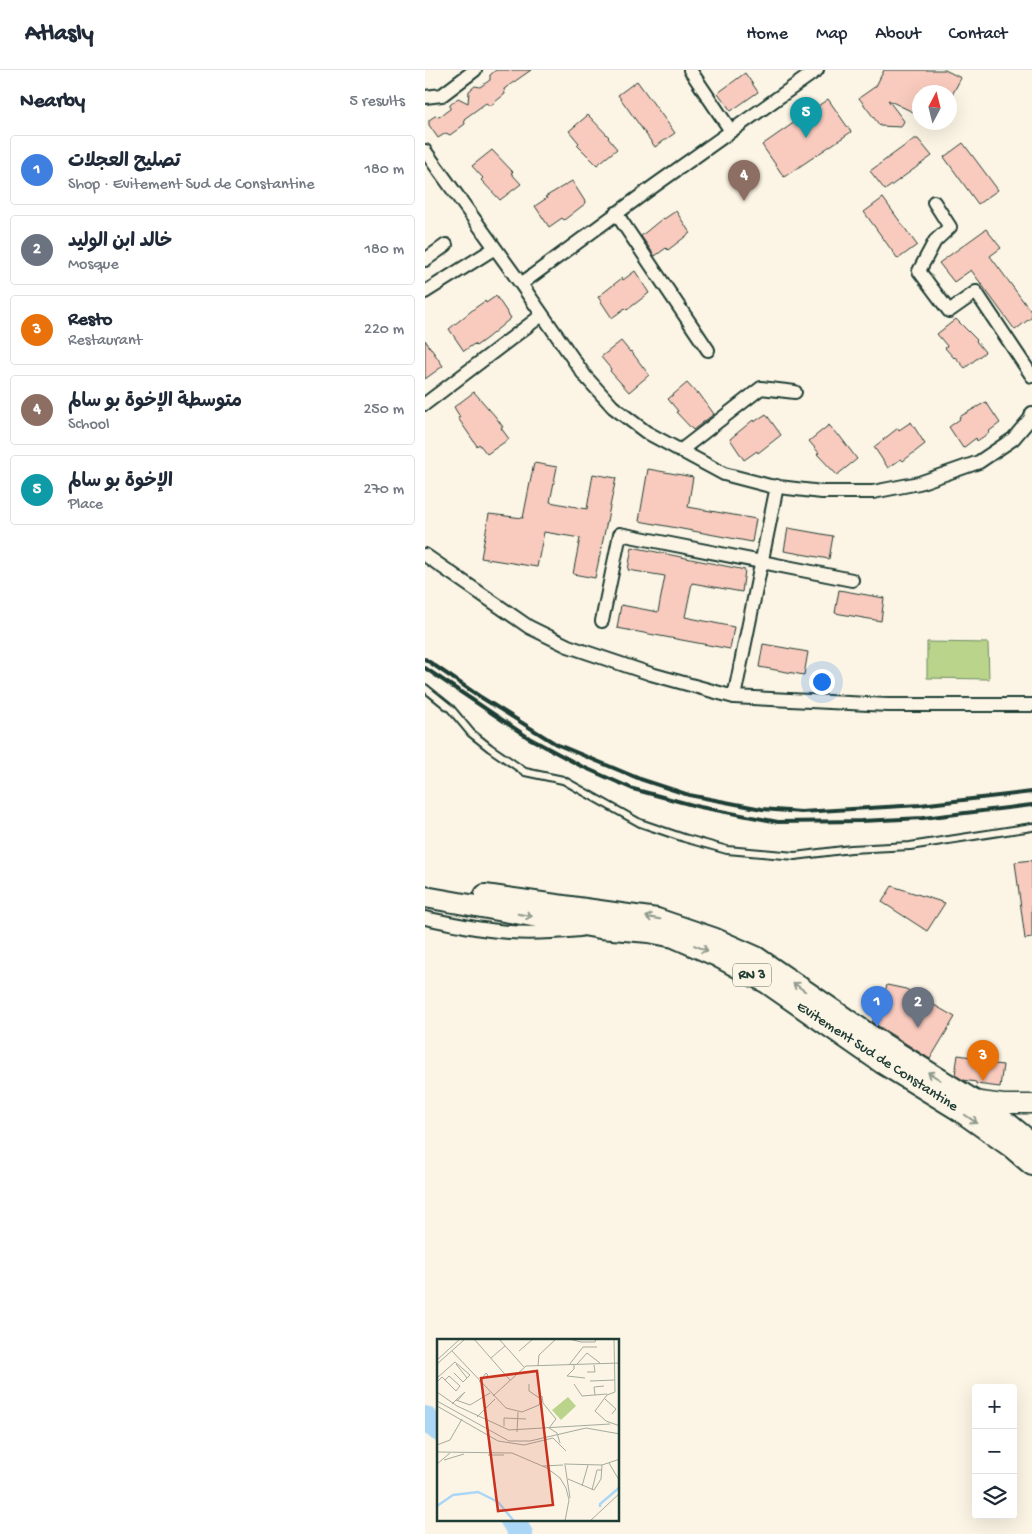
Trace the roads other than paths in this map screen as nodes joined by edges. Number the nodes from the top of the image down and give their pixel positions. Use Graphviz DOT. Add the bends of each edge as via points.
graph roads {
  1 [pos="475,70"];
  2 [pos="690,70"];
  3 [pos="817,70"];
  4 [pos="425,98"];
  5 [pos="731,131"];
  6 [pos="425,151"];
  7 [pos="934,202"];
  8 [pos="617,213"];
  9 [pos="446,245"];
  10 [pos="495,248"];
  11 [pos="425,260"];
  12 [pos="521,284"];
  13 [pos="425,292"];
  14 [pos="542,315"];
  15 [pos="708,350"];
  16 [pos="1030,367"];
  17 [pos="795,392"];
  18 [pos="425,404"];
  19 [pos="1032,413"];
  20 [pos="680,451"];
  21 [pos="777,486"];
  22 [pos="425,556"];
  23 [pos="761,562"];
  24 [pos="852,580"];
  25 [pos="602,621"];
  26 [pos="425,688"];
  27 [pos="734,697"];
  28 [pos="1032,705"];
  29 [pos="1032,827"];
  30 [pos="425,886"];
  31 [pos="425,897"];
  32 [pos="425,918"];
  33 [pos="600,928"];
  34 [pos="973,1100"];
  35 [pos="1032,1104"];
  36 [pos="1032,1143"];
  37 [pos="1032,1165"];
  1 -- 4 [label="street" via="442,95"];
  2 -- 5 [label="street"];
  3 -- 5 [label="street"];
  5 -- 8 [label="street"];
  6 -- 10 [label="street"];
  7 -- 16 [label="street" via="950,227 935,241 919,271 949,310 976,292"];
  8 -- 12 [label="street"];
  8 -- 15 [label="street"];
  9 -- 11 [label="street"];
  10 -- 12 [label="street"];
  10 -- 13 [label="street"];
  12 -- 14 [label="street"];
  14 -- 18 [label="street"];
  14 -- 20 [label="street" via="585,376 613,407 646,432"];
  17 -- 20 [label="street" via="761,388"];
  19 -- 21 [label="street" via="1013,439 979,462 919,483 873,492 821,492"];
  20 -- 21 [label="street" via="724,474"];
  21 -- 23 [label="street"];
  22 -- 27 [label="street" via="529,627 568,646"];
  23 -- 24 [label="street"];
  23 -- 25 [label="street" via="620,534"];
  23 -- 27 [label="street"];
  26 -- 29 [label="lane" via="451,709 471,734 525,772 563,780 640,823 727,850 795,856 910,846"];
  27 -- 28 [label="street" via="888,705"];
  34 -- 30 [label="highway, Evitement Sud de Constantine / RN 3, one-way" via="874,1038 756,957 713,938 657,918"];
  31 -- 33 [label="highway, Evitement Sud de Constantine / RN 3, one-way"];
  32 -- 33 [label="street" via="510,932 549,933"];
  33 -- 37 [label="highway, Evitement Sud de Constantine / RN 3, one-way" via="674,937 715,954 767,983 881,1063 957,1109"];
  34 -- 35 [label="main road"];
  34 -- 36 [label="highway, Evitement Sud de Constantine / RN 3"];
}
